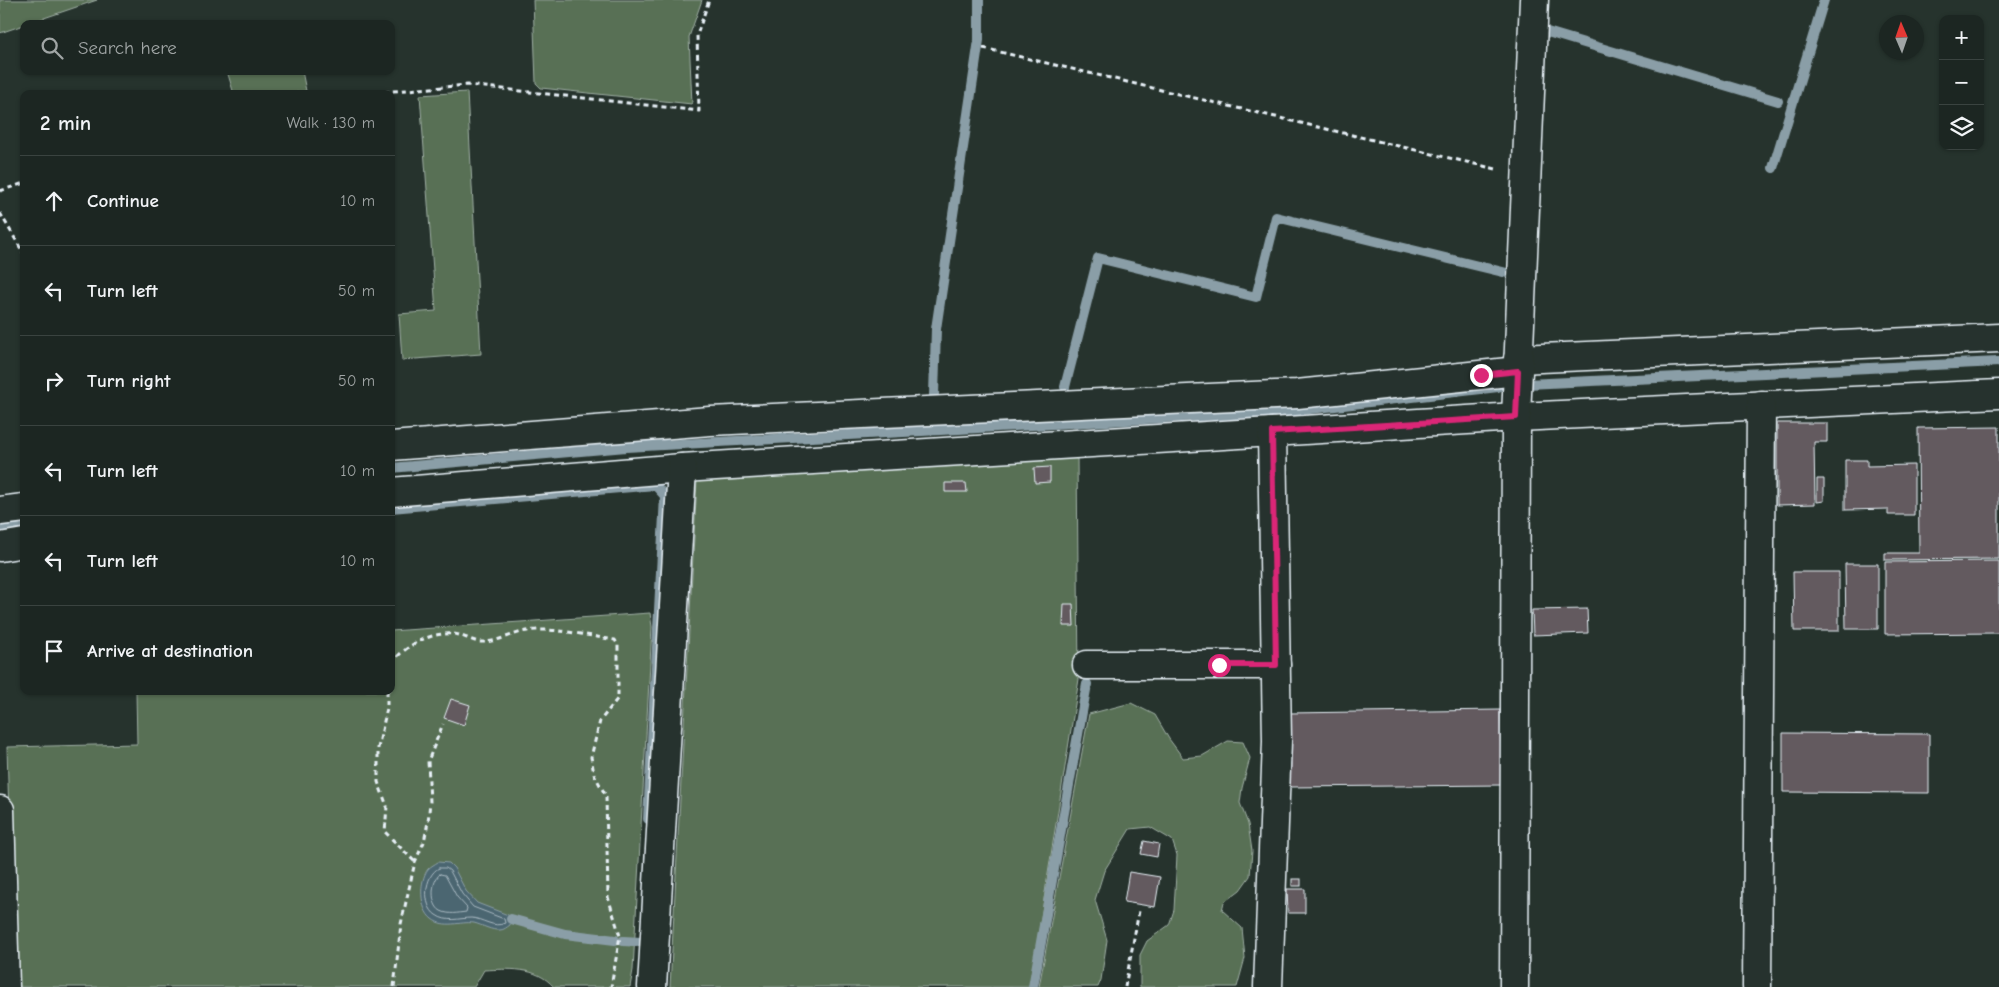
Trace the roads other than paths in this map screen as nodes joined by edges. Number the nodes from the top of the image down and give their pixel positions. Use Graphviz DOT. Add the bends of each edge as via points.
graph roads {
  1 [pos="1534,0"];
  2 [pos="1999,338"];
  3 [pos="1518,365"];
  4 [pos="1999,394"];
  5 [pos="1761,406"];
  6 [pos="1516,417"];
  7 [pos="1272,432"];
  8 [pos="395,446"];
  9 [pos="682,468"];
  10 [pos="395,492"];
  11 [pos="20,508"];
  12 [pos="0,511"];
  13 [pos="20,544"];
  14 [pos="0,546"];
  15 [pos="1276,665"];
  16 [pos="1087,666"];
  17 [pos="0,810"];
  18 [pos="3,980"];
  19 [pos="652,987"];
  20 [pos="1268,987"];
  21 [pos="1514,987"];
  22 [pos="1757,987"];
  1 -- 3 [label="street"];
  2 -- 3 [label="street"];
  3 -- 6 [label="street"];
  3 -- 8 [label="street" via="1297,394 710,421"];
  4 -- 5 [label="street"];
  5 -- 6 [label="street"];
  5 -- 22 [label="street"];
  6 -- 7 [label="street"];
  6 -- 21 [label="street"];
  7 -- 9 [label="street"];
  7 -- 15 [label="street"];
  9 -- 10 [label="street"];
  9 -- 19 [label="street"];
  11 -- 12 [label="street"];
  13 -- 14 [label="street"];
  15 -- 16 [label="street"];
  15 -- 20 [label="street" via="1277,741"];
  17 -- 18 [label="street"];
}
